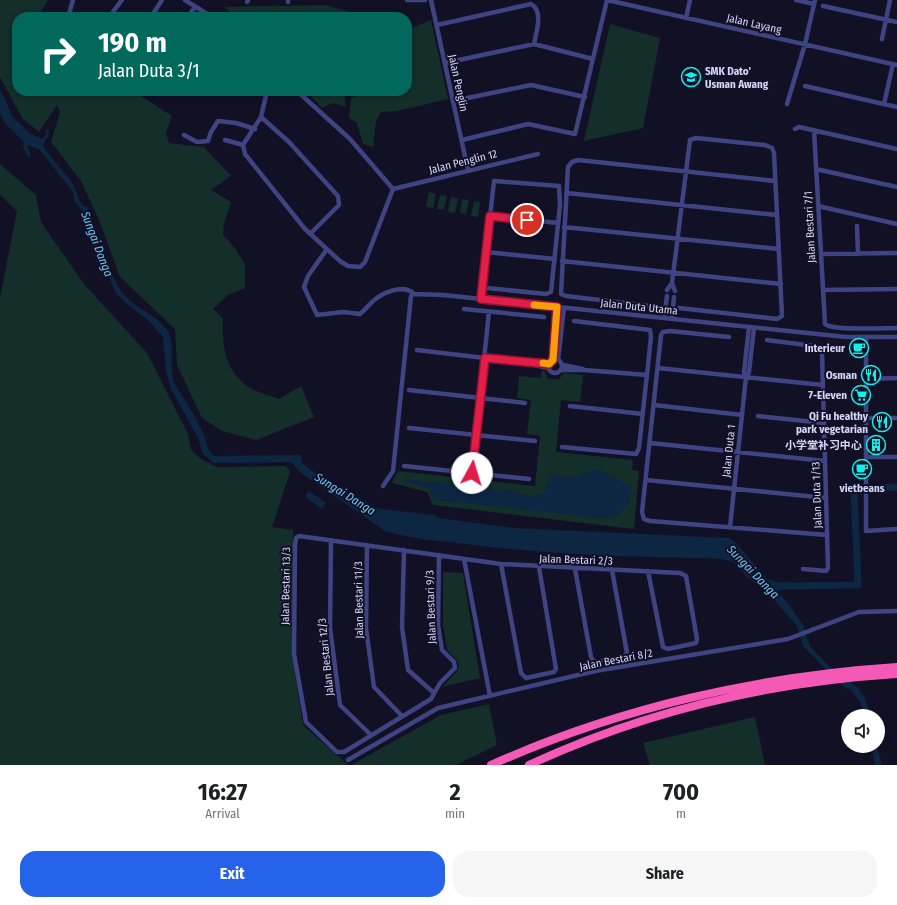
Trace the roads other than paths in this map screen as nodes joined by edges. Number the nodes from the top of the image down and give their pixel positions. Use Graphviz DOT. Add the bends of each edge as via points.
graph roads {
  1 [pos="72,0"];
  2 [pos="122,0"];
  3 [pos="162,0"];
  4 [pos="185,0"];
  5 [pos="407,0"];
  6 [pos="425,0"];
  7 [pos="431,0"];
  8 [pos="607,0"];
  9 [pos="690,0"];
  10 [pos="796,0"];
  11 [pos="890,0"];
  12 [pos="814,2"];
  13 [pos="823,6"];
  14 [pos="195,7"];
  15 [pos="203,11"];
  16 [pos="69,12"];
  17 [pos="113,12"];
  18 [pos="154,12"];
  19 [pos="192,12"];
  20 [pos="686,18"];
  21 [pos="886,20"];
  22 [pos="897,22"];
  23 [pos="437,25"];
  24 [pos="882,39"];
  25 [pos="534,44"];
  26 [pos="805,44"];
  27 [pos="593,59"];
  28 [pos="445,63"];
  29 [pos="895,65"];
  30 [pos="805,86"];
  31 [pos="266,96"];
  32 [pos="303,96"];
  33 [pos="585,96"];
  34 [pos="453,101"];
  35 [pos="787,104"];
  36 [pos="884,104"];
  37 [pos="897,107"];
  38 [pos="261,117"];
  39 [pos="255,129"];
  40 [pos="795,129"];
  41 [pos="814,130"];
  42 [pos="184,135"];
  43 [pos="225,140"];
  44 [pos="462,140"];
  45 [pos="243,145"];
  46 [pos="897,149"];
  47 [pos="538,154"];
  48 [pos="816,169"];
  49 [pos="468,170"];
  50 [pos="685,172"];
  51 [pos="775,181"];
  52 [pos="897,187"];
  53 [pos="393,189"];
  54 [pos="567,193"];
  55 [pos="681,206"];
  56 [pos="818,206"];
  57 [pos="777,215"];
  58 [pos="490,216"];
  59 [pos="558,223"];
  60 [pos="897,224"];
  61 [pos="857,226"];
  62 [pos="564,227"];
  63 [pos="310,234"];
  64 [pos="678,239"];
  65 [pos="778,249"];
  66 [pos="327,250"];
  67 [pos="486,252"];
  68 [pos="897,253"];
  69 [pos="821,254"];
  70 [pos="858,254"];
  71 [pos="555,259"];
  72 [pos="562,261"];
  73 [pos="674,273"];
  74 [pos="672,283"];
  75 [pos="780,284"];
  76 [pos="487,288"];
  77 [pos="897,289"];
  78 [pos="667,290"];
  79 [pos="823,290"];
  80 [pos="412,295"];
  81 [pos="666,296"];
  82 [pos="481,299"];
  83 [pos="658,306"];
  84 [pos="557,307"];
  85 [pos="564,308"];
  86 [pos="679,308"];
  87 [pos="464,309"];
  88 [pos="490,312"];
  89 [pos="544,318"];
  90 [pos="664,318"];
  91 [pos="672,319"];
  92 [pos="574,321"];
  93 [pos="751,328"];
  94 [pos="897,328"];
  95 [pos="729,337"];
  96 [pos="866,337"];
  97 [pos="897,337"];
  98 [pos="767,340"];
  99 [pos="416,350"];
  100 [pos="485,358"];
  101 [pos="558,360"];
  102 [pos="550,364"];
  103 [pos="562,367"];
  104 [pos="658,368"];
  105 [pos="647,375"];
  106 [pos="746,377"];
  107 [pos="897,378"];
  108 [pos="866,379"];
  109 [pos="823,385"];
  110 [pos="409,390"];
  111 [pos="480,398"];
  112 [pos="525,403"];
  113 [pos="654,405"];
  114 [pos="570,406"];
  115 [pos="643,414"];
  116 [pos="742,414"];
  117 [pos="758,416"];
  118 [pos="866,418"];
  119 [pos="897,418"];
  120 [pos="824,423"];
  121 [pos="409,428"];
  122 [pos="476,435"];
  123 [pos="535,441"];
  124 [pos="650,443"];
  125 [pos="562,447"];
  126 [pos="738,452"];
  127 [pos="867,457"];
  128 [pos="897,457"];
  129 [pos="825,461"];
  130 [pos="404,466"];
  131 [pos="472,473"];
  132 [pos="529,479"];
  133 [pos="646,480"];
  134 [pos="383,486"];
  135 [pos="734,489"];
  136 [pos="826,498"];
  137 [pos="730,527"];
  138 [pos="897,529"];
  139 [pos="827,534"];
  140 [pos="331,540"];
  141 [pos="367,545"];
  142 [pos="404,550"];
  143 [pos="438,555"];
  144 [pos="464,559"];
  145 [pos="501,564"];
  146 [pos="539,567"];
  147 [pos="576,569"];
  148 [pos="803,569"];
  149 [pos="612,570"];
  150 [pos="648,571"];
  151 [pos="897,611"];
  152 [pos="897,667"];
  153 [pos="897,674"];
  154 [pos="434,693"];
  155 [pos="490,696"];
  156 [pos="402,716"];
  157 [pos="371,735"];
  158 [pos="348,760"];
  159 [pos="491,765"];
  160 [pos="529,765"];
  1 -- 16 [label="street"];
  2 -- 17 [label="street"];
  3 -- 18 [label="street"];
  4 -- 14 [label="street"];
  5 -- 6 [label="street"];
  7 -- 23 [label="street, Jalan Penglin"];
  8 -- 20 [label="street, Jalan Layang"];
  8 -- 27 [label="street"];
  9 -- 20 [label="street"];
  10 -- 12 [label="street"];
  11 -- 21 [label="street"];
  12 -- 26 [label="street"];
  13 -- 21 [label="street"];
  14 -- 15 [label="street"];
  14 -- 19 [label="street"];
  20 -- 26 [label="street, Jalan Layang"];
  21 -- 22 [label="street"];
  21 -- 24 [label="street"];
  23 -- 25 [label="street" via="531,4 536,8 538,22"];
  23 -- 28 [label="street, Jalan Penglin"];
  25 -- 27 [label="street"];
  25 -- 28 [label="street"];
  26 -- 29 [label="street, Jalan Layang"];
  26 -- 35 [label="street"];
  27 -- 33 [label="street"];
  28 -- 34 [label="street, Jalan Penglin"];
  29 -- 36 [label="street"];
  30 -- 36 [label="street"];
  31 -- 38 [label="street"];
  32 -- 53 [label="street" via="350,139"];
  33 -- 34 [label="street" via="531,85"];
  33 -- 44 [label="street" via="575,134 528,124"];
  34 -- 44 [label="street, Jalan Penglin"];
  36 -- 37 [label="street"];
  38 -- 39 [label="street"];
  38 -- 63 [label="street" via="289,142 338,196 339,204"];
  39 -- 42 [label="street" via="218,121 208,141 197,142"];
  39 -- 45 [label="street"];
  40 -- 41 [label="street" via="799,127"];
  41 -- 46 [label="street"];
  41 -- 48 [label="street, Jalan Bestari 7/1"];
  43 -- 45 [label="street"];
  44 -- 49 [label="street, Jalan Penglin"];
  45 -- 63 [label="street" via="245,154"];
  47 -- 49 [label="street, Jalan Penglin 12"];
  48 -- 52 [label="street"];
  48 -- 56 [label="street, Jalan Bestari 7/1"];
  49 -- 53 [label="street, Jalan Penglin 12"];
  50 -- 51 [label="street"];
  50 -- 51 [label="street" via="689,142 696,138 769,146 774,153"];
  50 -- 54 [label="street" via="574,160 568,167"];
  50 -- 55 [label="street"];
  51 -- 57 [label="street"];
  53 -- 66 [label="street" via="365,262 360,267 348,266"];
  54 -- 55 [label="street"];
  54 -- 62 [label="street"];
  55 -- 57 [label="street"];
  55 -- 64 [label="street"];
  56 -- 60 [label="street"];
  56 -- 69 [label="street, Jalan Bestari 7/1"];
  57 -- 65 [label="street"];
  58 -- 59 [label="street"];
  58 -- 59 [label="street" via="495,181 557,186 561,189"];
  58 -- 67 [label="street"];
  59 -- 71 [label="street"];
  61 -- 70 [label="street"];
  62 -- 64 [label="street"];
  62 -- 72 [label="street"];
  63 -- 66 [label="street"];
  64 -- 65 [label="street"];
  64 -- 73 [label="street"];
  65 -- 75 [label="street"];
  66 -- 80 [label="street, Jalan Duta Utama" via="308,276 304,287 316,315 343,312 360,314 380,296 395,290 408,289"];
  67 -- 71 [label="street"];
  67 -- 82 [label="street"];
  68 -- 70 [label="street"];
  69 -- 70 [label="street"];
  69 -- 79 [label="street, Jalan Bestari 7/1"];
  71 -- 76 [label="street" via="550,294"];
  72 -- 73 [label="street"];
  72 -- 83 [label="street" via="560,291 564,296"];
  73 -- 74 [label="street"];
  73 -- 75 [label="street"];
  74 -- 78 [label="street"];
  74 -- 91 [label="street" via="675,294"];
  75 -- 86 [label="street" via="782,314 781,318 777,319"];
  77 -- 79 [label="street"];
  79 -- 94 [label="street, Jalan Bestari 7/1" via="824,322 827,326"];
  80 -- 82 [label="street, Jalan Duta Utama"];
  80 -- 134 [label="street" via="393,471"];
  81 -- 90 [label="street"];
  82 -- 84 [label="street, Jalan Duta Utama"];
  84 -- 85 [label="street, Jalan Duta Utama"];
  84 -- 102 [label="street"];
  85 -- 90 [label="street, Jalan Duta Utama"];
  85 -- 101 [label="street"];
  87 -- 88 [label="street"];
  88 -- 89 [label="street"];
  88 -- 100 [label="street"];
  90 -- 91 [label="street, Jalan Duta Utama"];
  91 -- 93 [label="street, Jalan Duta Utama"];
  92 -- 105 [label="street" via="650,330"];
  93 -- 96 [label="street, Jalan Duta Utama" via="846,338"];
  93 -- 106 [label="street, Jalan Duta 1" via="749,372"];
  95 -- 104 [label="street" via="663,332"];
  96 -- 97 [label="street, Jalan Duta Utama"];
  96 -- 108 [label="street"];
  98 -- 109 [label="street, Jalan Duta 1/13" via="820,348 823,356"];
  99 -- 100 [label="street"];
  100 -- 102 [label="street"];
  100 -- 111 [label="street"];
  101 -- 102 [label="street"];
  101 -- 103 [label="street"];
  102 -- 103 [label="street" via="551,372 556,374"];
  103 -- 105 [label="street"];
  104 -- 106 [label="street"];
  104 -- 113 [label="street"];
  105 -- 115 [label="street"];
  106 -- 109 [label="street"];
  106 -- 116 [label="street, Jalan Duta 1"];
  107 -- 108 [label="street"];
  108 -- 118 [label="street"];
  109 -- 120 [label="street, Jalan Duta 1/13"];
  110 -- 111 [label="street"];
  111 -- 112 [label="street"];
  111 -- 122 [label="street"];
  113 -- 116 [label="street"];
  113 -- 124 [label="street"];
  114 -- 115 [label="street"];
  115 -- 125 [label="street" via="636,454"];
  116 -- 126 [label="street, Jalan Duta 1"];
  117 -- 120 [label="street"];
  118 -- 119 [label="street"];
  118 -- 127 [label="street"];
  120 -- 129 [label="street, Jalan Duta 1/13"];
  121 -- 122 [label="street"];
  122 -- 123 [label="street"];
  122 -- 131 [label="street"];
  124 -- 126 [label="street"];
  124 -- 133 [label="street"];
  126 -- 129 [label="street"];
  126 -- 135 [label="street, Jalan Duta 1"];
  127 -- 128 [label="street"];
  127 -- 138 [label="street" via="866,530"];
  129 -- 136 [label="street, Jalan Duta 1/13"];
  130 -- 131 [label="street"];
  131 -- 132 [label="street"];
  133 -- 135 [label="street"];
  133 -- 137 [label="street" via="642,512 647,521"];
  135 -- 136 [label="street"];
  135 -- 137 [label="street, Jalan Duta 1"];
  136 -- 139 [label="street, Jalan Duta 1/13"];
  137 -- 139 [label="street"];
  139 -- 148 [label="street, Jalan Duta 1/13" via="827,570"];
  140 -- 141 [label="street, Jalan Bestari 13/3"];
  140 -- 157 [label="street, Jalan Bestari 12/3" via="330,628 340,705"];
  140 -- 157 [label="street, Jalan Bestari 13/3" via="299,536 295,541 294,654 306,722 339,753"];
  141 -- 142 [label="street, Jalan Bestari 13/3"];
  141 -- 156 [label="street, Jalan Bestari 11/3" via="366,628 374,687"];
  142 -- 143 [label="street, Jalan Bestari 13/3"];
  142 -- 154 [label="street" via="402,627 408,670"];
  143 -- 144 [label="street, Jalan Bestari 13/3"];
  143 -- 154 [label="street, Jalan Bestari 9/3" via="438,625 442,650 455,665"];
  144 -- 145 [label="street, Jalan Bestari 2/3"];
  144 -- 155 [label="street"];
  145 -- 146 [label="street, Jalan Bestari 2/3"];
  145 -- 146 [label="street" via="521,673 528,678 554,672 556,669"];
  146 -- 147 [label="street, Jalan Bestari 2/3"];
  147 -- 149 [label="street, Jalan Bestari 2/3"];
  147 -- 149 [label="street" via="591,657 593,661 598,662 627,654"];
  149 -- 150 [label="street, Jalan Bestari 2/3"];
  150 -- 150 [label="street, Jalan Bestari 2/3" via="664,649 694,644 697,642 686,576 673,572"];
  151 -- 155 [label="street, Jalan Bestari 8/2" via="859,612 788,639 595,672"];
  152 -- 159 [label="highway" via="808,676 703,695 596,723 532,746"];
  153 -- 160 [label="highway" via="815,682 729,697 668,712 601,734"];
  154 -- 156 [label="street" via="431,699"];
  155 -- 158 [label="street, Jalan Bestari 8/2" via="438,708"];
  156 -- 157 [label="street"];
}
